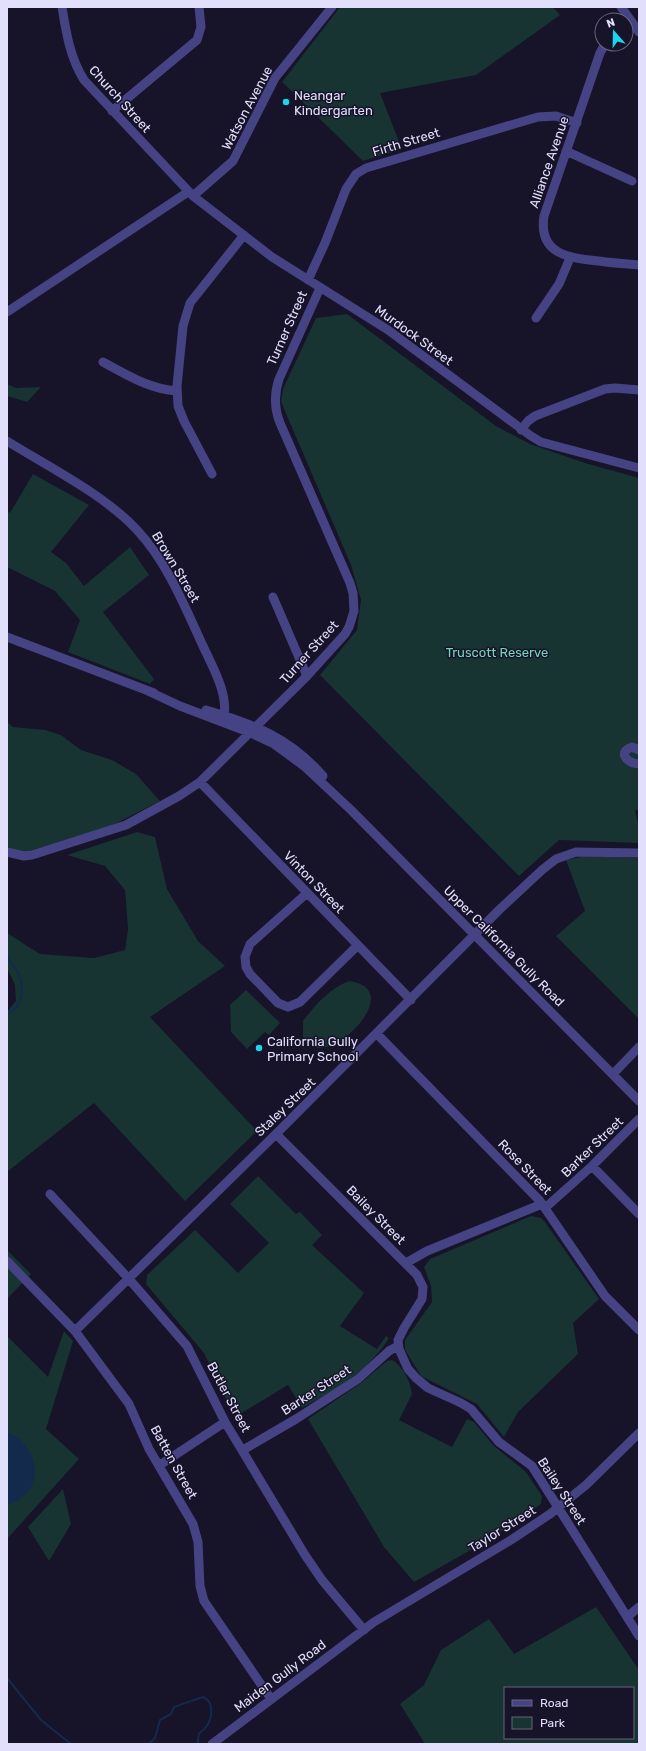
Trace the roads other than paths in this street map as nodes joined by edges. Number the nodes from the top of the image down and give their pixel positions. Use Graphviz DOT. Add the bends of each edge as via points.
graph roads {
  1 [pos="62,7"];
  2 [pos="199,7"];
  3 [pos="332,7"];
  4 [pos="601,52"];
  5 [pos="112,111"];
  6 [pos="577,123"];
  7 [pos="566,151"];
  8 [pos="632,181"];
  9 [pos="191,194"];
  10 [pos="244,235"];
  11 [pos="570,258"];
  12 [pos="639,265"];
  13 [pos="308,280"];
  14 [pos="320,288"];
  15 [pos="7,312"];
  16 [pos="536,318"];
  17 [pos="103,362"];
  18 [pos="639,390"];
  19 [pos="177,391"];
  20 [pos="521,430"];
  21 [pos="7,441"];
  22 [pos="639,468"];
  23 [pos="212,474"];
  24 [pos="273,597"];
  25 [pos="7,637"];
  26 [pos="307,676"];
  27 [pos="224,718"];
  28 [pos="254,730"];
  29 [pos="639,750"];
  30 [pos="639,764"];
  31 [pos="200,782"];
  32 [pos="7,852"];
  33 [pos="639,853"];
  34 [pos="306,894"];
  35 [pos="475,935"];
  36 [pos="358,945"];
  37 [pos="411,1000"];
  38 [pos="377,1034"];
  39 [pos="639,1046"];
  40 [pos="613,1074"];
  41 [pos="639,1100"];
  42 [pos="639,1119"];
  43 [pos="276,1134"];
  44 [pos="592,1166"];
  45 [pos="50,1194"];
  46 [pos="544,1206"];
  47 [pos="639,1214"];
  48 [pos="7,1261"];
  49 [pos="406,1264"];
  50 [pos="129,1279"];
  51 [pos="639,1330"];
  52 [pos="75,1331"];
  53 [pos="398,1346"];
  54 [pos="226,1422"];
  55 [pos="639,1433"];
  56 [pos="243,1450"];
  57 [pos="160,1465"];
  58 [pos="559,1508"];
  59 [pos="639,1607"];
  60 [pos="627,1617"];
  61 [pos="364,1630"];
  62 [pos="639,1636"];
  63 [pos="271,1699"];
  64 [pos="212,1744"];
  1 -- 5 [label="street, Church Street" via="69,46 79,72 88,86"];
  2 -- 5 [label="street" via="201,27 197,40"];
  3 -- 9 [label="street, Watson Avenue" via="275,78 233,161"];
  4 -- 6 [label="street, Alliance Avenue"];
  5 -- 9 [label="street, Church Street"];
  6 -- 7 [label="street, Alliance Avenue"];
  6 -- 13 [label="street, Firth Street" via="556,116 538,117 366,168 356,174 346,189"];
  7 -- 8 [label="street"];
  7 -- 11 [label="street, Alliance Avenue" via="543,225 546,239 552,247"];
  9 -- 10 [label="street, Murdock Street"];
  9 -- 15 [label="street, Watson Avenue"];
  10 -- 13 [label="street, Murdock Street"];
  10 -- 19 [label="street" via="188,307 182,326"];
  11 -- 12 [label="street, Alliance Avenue"];
  11 -- 16 [label="street" via="559,284"];
  13 -- 14 [label="street, Murdock Street"];
  14 -- 20 [label="street, Murdock Street" via="388,330"];
  14 -- 26 [label="street, Turner Street" via="279,379 275,392 275,406 280,423 350,583 354,611 344,634"];
  17 -- 19 [label="street" via="145,385"];
  18 -- 20 [label="street" via="615,388 597,391 535,416"];
  19 -- 23 [label="street" via="181,415"];
  20 -- 22 [label="street, Murdock Street" via="541,442"];
  21 -- 27 [label="street, Brown Street" via="105,503 124,517 147,541 171,580 213,669 222,696"];
  24 -- 26 [label="street"];
  25 -- 27 [label="street, Upper California Gully Road"];
  26 -- 28 [label="street, Turner Street"];
  27 -- 28 [label="street, Upper California Gully Road"];
  28 -- 31 [label="street, Turner Street"];
  28 -- 35 [label="street, Upper California Gully Road" via="285,741 304,757 351,810"];
  29 -- 30 [label="street" via="632,747 625,754 630,762"];
  31 -- 32 [label="street, Turner Street" via="118,828 41,853 24,856"];
  31 -- 34 [label="street, Vinton Street"];
  33 -- 35 [label="street, Staley Street" via="584,851 556,859"];
  34 -- 36 [label="street, Vinton Street"];
  34 -- 36 [label="street" via="250,944 245,957 250,974 278,1003 288,1007 300,1002"];
  35 -- 37 [label="street, Staley Street"];
  35 -- 40 [label="street, Upper California Gully Road"];
  36 -- 37 [label="street, Vinton Street"];
  37 -- 38 [label="street, Staley Street"];
  38 -- 43 [label="street, Staley Street"];
  38 -- 46 [label="street, Rose Street"];
  39 -- 40 [label="street"];
  40 -- 41 [label="street, Upper California Gully Road"];
  42 -- 44 [label="street, Barker Street"];
  43 -- 49 [label="street, Bailey Street"];
  43 -- 50 [label="street, Staley Street"];
  44 -- 46 [label="street, Barker Street"];
  44 -- 47 [label="street"];
  45 -- 50 [label="street, Butler Street"];
  46 -- 49 [label="street, Barker Street" via="427,1251"];
  46 -- 51 [label="street, Rose Street" via="605,1296"];
  48 -- 52 [label="street, Batten Street"];
  49 -- 53 [label="street, Bailey Street" via="419,1278 423,1293 420,1305 400,1335"];
  50 -- 52 [label="street, Staley Street"];
  50 -- 54 [label="street, Butler Street" via="187,1346"];
  52 -- 57 [label="street, Batten Street" via="124,1396"];
  53 -- 56 [label="street, Barker Street" via="354,1382"];
  53 -- 58 [label="street, Bailey Street" via="404,1362 416,1378 436,1392 466,1406 499,1442 532,1466"];
  54 -- 56 [label="street, Butler Street"];
  54 -- 57 [label="street"];
  55 -- 58 [label="street, Taylor Street"];
  56 -- 61 [label="street, Butler Street" via="305,1555 322,1580"];
  57 -- 63 [label="street, Batten Street" via="196,1533 200,1586 204,1602"];
  58 -- 60 [label="street, Bailey Street"];
  58 -- 61 [label="street, Taylor Street"];
  59 -- 60 [label="street"];
  60 -- 62 [label="street, Bailey Street"];
  61 -- 63 [label="street, Maiden Gully Road"];
  63 -- 64 [label="street, Maiden Gully Road"];
}
